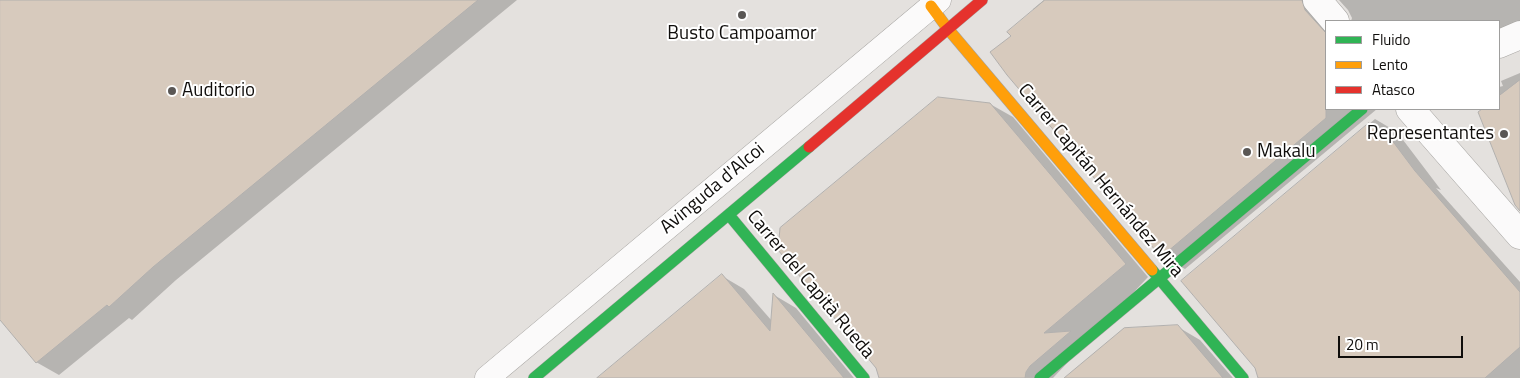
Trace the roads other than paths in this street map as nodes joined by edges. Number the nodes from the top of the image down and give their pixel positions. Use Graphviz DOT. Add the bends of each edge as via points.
graph roads {
  1 [pos="982,0"];
  2 [pos="1316,0"];
  3 [pos="935,3"];
  4 [pos="1334,20"];
  5 [pos="948,29"];
  6 [pos="1520,35"];
  7 [pos="1500,44"];
  8 [pos="1361,110"];
  9 [pos="1411,110"];
  10 [pos="729,215"];
  11 [pos="1520,235"];
  12 [pos="1159,279"];
  13 [pos="487,378"];
  14 [pos="534,378"];
  15 [pos="864,378"];
  16 [pos="1040,378"];
  17 [pos="1243,378"];
  1 -- 5 [label="street, Avinguda d'Alcoi"];
  2 -- 4 [label="street"];
  3 -- 5 [label="street, Carrer Capitán Hernández Mira"];
  3 -- 13 [label="lane, Avinguda d'Alcoi"];
  5 -- 10 [label="street, Avinguda d'Alcoi"];
  5 -- 12 [label="street, Carrer Capitán Hernández Mira"];
  6 -- 7 [label="street"];
  8 -- 12 [label="street"];
  9 -- 11 [label="street"];
  10 -- 14 [label="street, Avinguda d'Alcoi"];
  10 -- 15 [label="street, Carrer del Capità Rueda"];
  12 -- 16 [label="street"];
  12 -- 17 [label="street, Carrer Capitán Hernández Mira"];
}
